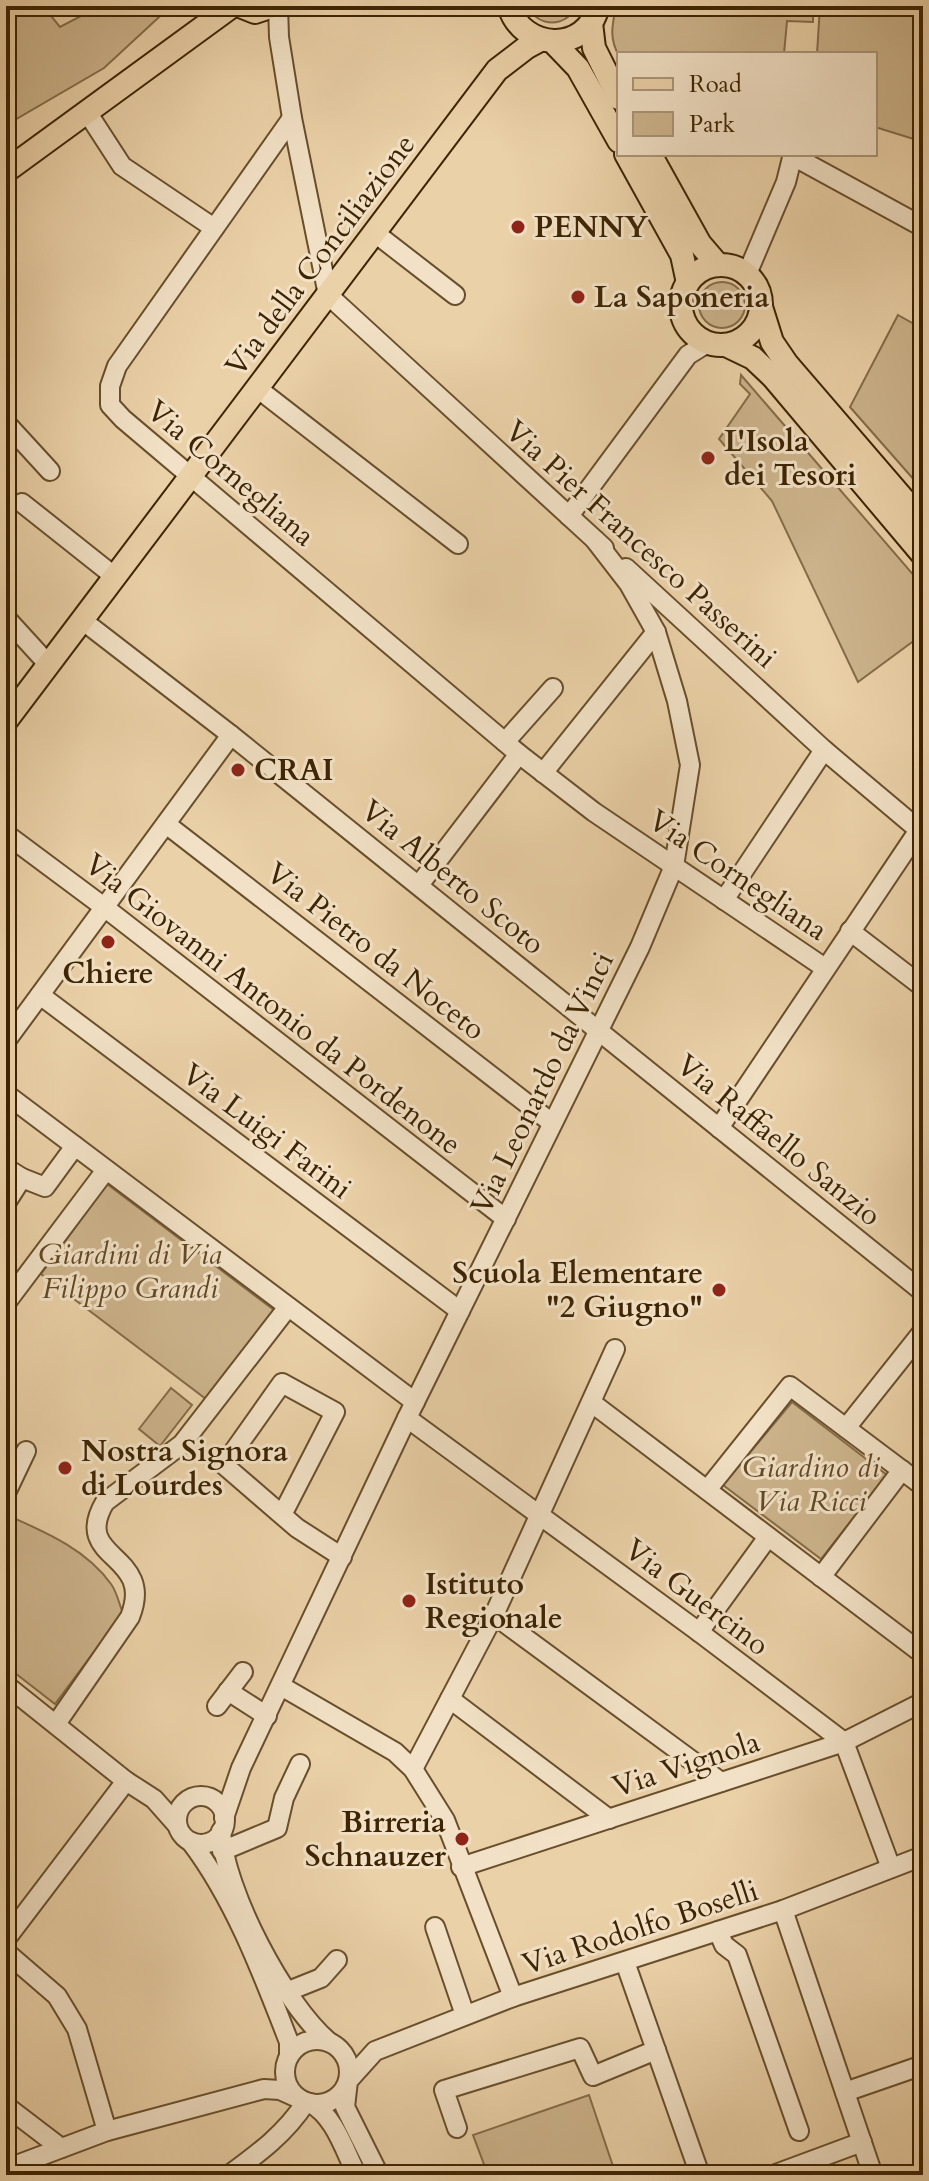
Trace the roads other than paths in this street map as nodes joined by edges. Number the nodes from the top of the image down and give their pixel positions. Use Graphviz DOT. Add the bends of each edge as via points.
graph roads {
  1 [pos="215,6"];
  2 [pos="232,6"];
  3 [pos="240,6"];
  4 [pos="271,8"];
  5 [pos="510,10"];
  6 [pos="594,15"];
  7 [pos="199,29"];
  8 [pos="547,41"];
  9 [pos="497,70"];
  10 [pos="617,94"];
  11 [pos="87,112"];
  12 [pos="292,118"];
  13 [pos="617,137"];
  14 [pos="627,156"];
  15 [pos="651,156"];
  16 [pos="793,156"];
  17 [pos="795,156"];
  18 [pos="6,171"];
  19 [pos="923,227"];
  20 [pos="214,228"];
  21 [pos="375,233"];
  22 [pos="718,265"];
  23 [pos="747,274"];
  24 [pos="688,283"];
  25 [pos="328,295"];
  26 [pos="455,295"];
  27 [pos="761,307"];
  28 [pos="708,339"];
  29 [pos="257,388"];
  30 [pos="6,423"];
  31 [pos="50,471"];
  32 [pos="190,475"];
  33 [pos="22,503"];
  34 [pos="569,516"];
  35 [pos="923,522"];
  36 [pos="595,540"];
  37 [pos="458,544"];
  38 [pos="923,555"];
  39 [pos="114,576"];
  40 [pos="6,618"];
  41 [pos="82,620"];
  42 [pos="656,632"];
  43 [pos="48,664"];
  44 [pos="553,688"];
  45 [pos="6,721"];
  46 [pos="231,735"];
  47 [pos="512,748"];
  48 [pos="824,750"];
  49 [pos="543,773"];
  50 [pos="166,824"];
  51 [pos="921,827"];
  52 [pos="6,834"];
  53 [pos="674,866"];
  54 [pos="419,885"];
  55 [pos="724,900"];
  56 [pos="104,907"];
  57 [pos="850,931"];
  58 [pos="825,968"];
  59 [pos="923,987"];
  60 [pos="40,995"];
  61 [pos="600,1030"];
  62 [pos="6,1041"];
  63 [pos="6,1094"];
  64 [pos="552,1123"];
  65 [pos="719,1128"];
  66 [pos="75,1146"];
  67 [pos="106,1170"];
  68 [pos="14,1173"];
  69 [pos="6,1203"];
  70 [pos="506,1219"];
  71 [pos="923,1292"];
  72 [pos="6,1303"];
  73 [pos="288,1307"];
  74 [pos="460,1311"];
  75 [pos="923,1331"];
  76 [pos="615,1349"];
  77 [pos="592,1403"];
  78 [pos="411,1410"];
  79 [pos="846,1428"];
  80 [pos="26,1451"];
  81 [pos="902,1470"];
  82 [pos="923,1486"];
  83 [pos="707,1490"];
  84 [pos="6,1493"];
  85 [pos="282,1515"];
  86 [pos="540,1515"];
  87 [pos="768,1537"];
  88 [pos="342,1557"];
  89 [pos="821,1577"];
  90 [pos="494,1615"];
  91 [pos="699,1632"];
  92 [pos="923,1654"];
  93 [pos="243,1672"];
  94 [pos="6,1685"];
  95 [pos="281,1686"];
  96 [pos="450,1699"];
  97 [pos="923,1702"];
  98 [pos="267,1716"];
  99 [pos="56,1724"];
  100 [pos="844,1742"];
  101 [pos="300,1764"];
  102 [pos="241,1768"];
  103 [pos="413,1769"];
  104 [pos="126,1781"];
  105 [pos="721,1782"];
  106 [pos="196,1797"];
  107 [pos="154,1799"];
  108 [pos="609,1819"];
  109 [pos="177,1825"];
  110 [pos="223,1825"];
  111 [pos="191,1842"];
  112 [pos="222,1851"];
  113 [pos="923,1856"];
  114 [pos="461,1867"];
  115 [pos="891,1868"];
  116 [pos="783,1910"];
  117 [pos="435,1927"];
  118 [pos="718,1931"];
  119 [pos="6,1939"];
  120 [pos="6,1952"];
  121 [pos="337,1960"];
  122 [pos="625,1962"];
  123 [pos="286,1992"];
  124 [pos="513,1997"];
  125 [pos="465,2015"];
  126 [pos="332,2044"];
  127 [pos="656,2050"];
  128 [pos="375,2051"];
  129 [pos="288,2059"];
  130 [pos="923,2065"];
  131 [pos="348,2081"];
  132 [pos="264,2089"];
  133 [pos="845,2092"];
  134 [pos="305,2102"];
  135 [pos="6,2106"];
  136 [pos="457,2128"];
  137 [pos="107,2131"];
  138 [pos="799,2131"];
  139 [pos="862,2142"];
  140 [pos="61,2148"];
  141 [pos="6,2169"];
  142 [pos="229,2175"];
  143 [pos="357,2175"];
  144 [pos="379,2175"];
  145 [pos="700,2175"];
  146 [pos="773,2175"];
  147 [pos="873,2175"];
  1 -- 7 [label="main road"];
  2 -- 7 [label="main road"];
  3 -- 4 [label="main road" via="248,11"];
  4 -- 12 [label="street"];
  5 -- 8 [label="main road" via="528,35"];
  5 -- 9 [label="main road" via="507,43"];
  6 -- 8 [label="main road" via="580,34"];
  6 -- 10 [label="main road" via="594,48"];
  7 -- 11 [label="main road"];
  8 -- 9 [label="main road" via="527,47"];
  8 -- 13 [label="main road" via="578,68"];
  9 -- 21 [label="main road, Via della Conciliazione"];
  11 -- 18 [label="main road"];
  11 -- 20 [label="street" via="122,166"];
  12 -- 20 [label="street, Via Cornegliana"];
  12 -- 25 [label="street"];
  14 -- 24 [label="main road" via="682,255"];
  15 -- 22 [label="main road" via="700,244"];
  16 -- 23 [label="street"];
  17 -- 19 [label="street"];
  20 -- 32 [label="street, Via Cornegliana" via="117,366 110,386 110,405"];
  21 -- 25 [label="main road, Via della Conciliazione"];
  21 -- 26 [label="street"];
  22 -- 23 [label="main road"];
  22 -- 24 [label="main road"];
  23 -- 27 [label="main road"];
  24 -- 28 [label="main road" via="682,294 684,320"];
  25 -- 29 [label="main road, Via della Conciliazione"];
  25 -- 34 [label="street, Via Pier Francesco Passerini"];
  27 -- 28 [label="main road" via="747,336"];
  27 -- 35 [label="main road" via="772,342 787,364"];
  28 -- 34 [label="street" via="688,355"];
  28 -- 38 [label="main road" via="753,358 773,377"];
  29 -- 32 [label="main road, Via della Conciliazione"];
  29 -- 37 [label="street"];
  30 -- 31 [label="street"];
  32 -- 39 [label="main road, Via della Conciliazione"];
  32 -- 47 [label="street, Via Cornegliana"];
  33 -- 39 [label="street"];
  34 -- 36 [label="street, Via Pier Francesco Passerini"];
  36 -- 42 [label="street, Via Leonardo da Vinci" via="629,584"];
  36 -- 48 [label="street, Via Pier Francesco Passerini"];
  39 -- 41 [label="main road, Via della Conciliazione"];
  40 -- 43 [label="street"];
  41 -- 43 [label="main road, Via della Conciliazione"];
  41 -- 46 [label="street, Via Alberto Scoto"];
  42 -- 49 [label="street"];
  42 -- 53 [label="street, Via Leonardo da Vinci" via="690,765"];
  43 -- 45 [label="main road, Via della Conciliazione"];
  44 -- 47 [label="street"];
  46 -- 50 [label="street"];
  46 -- 54 [label="street, Via Alberto Scoto"];
  47 -- 49 [label="street, Via Cornegliana"];
  47 -- 54 [label="street"];
  48 -- 51 [label="street, Via Pier Francesco Passerini"];
  48 -- 55 [label="street"];
  49 -- 53 [label="street, Via Cornegliana"];
  50 -- 56 [label="street"];
  50 -- 64 [label="street, Via Pietro da Noceto"];
  51 -- 57 [label="street"];
  52 -- 56 [label="street, Via Giovanni Antonio da Pordenone"];
  53 -- 55 [label="street, Via Cornegliana"];
  53 -- 61 [label="street, Via Leonardo da Vinci"];
  54 -- 61 [label="street, Via Alberto Scoto"];
  55 -- 58 [label="street, Via Cornegliana"];
  56 -- 60 [label="street"];
  56 -- 70 [label="street, Via Giovanni Antonio da Pordenone"];
  57 -- 58 [label="street"];
  57 -- 59 [label="street, Via Cornegliana"];
  58 -- 65 [label="street"];
  60 -- 62 [label="street"];
  60 -- 74 [label="street, Via Luigi Farini"];
  61 -- 64 [label="street, Via Leonardo da Vinci"];
  61 -- 65 [label="street, Via Raffaello Sanzio"];
  63 -- 66 [label="street, Via Guercino"];
  64 -- 70 [label="street, Via Leonardo da Vinci"];
  65 -- 71 [label="street, Via Raffaello Sanzio"];
  66 -- 67 [label="street, Via Guercino"];
  66 -- 68 [label="street" via="45,1187"];
  67 -- 72 [label="street"];
  67 -- 73 [label="street, Via Guercino"];
  68 -- 69 [label="street"];
  70 -- 74 [label="street, Via Leonardo da Vinci"];
  73 -- 78 [label="street, Via Guercino"];
  73 -- 99 [label="street" via="182,1444 105,1502 98,1514 98,1539 128,1570 135,1604"];
  74 -- 78 [label="street, Via Leonardo da Vinci"];
  75 -- 79 [label="street"];
  76 -- 77 [label="street"];
  77 -- 83 [label="street"];
  77 -- 86 [label="street"];
  78 -- 86 [label="street, Via Guercino"];
  78 -- 88 [label="street, Via Leonardo da Vinci"];
  79 -- 81 [label="street"];
  79 -- 83 [label="street" via="790,1386"];
  80 -- 84 [label="street"];
  81 -- 82 [label="street"];
  81 -- 89 [label="street"];
  83 -- 87 [label="street"];
  85 -- 85 [label="street" via="224,1465 282,1383 335,1412"];
  85 -- 88 [label="street"];
  86 -- 90 [label="street"];
  86 -- 91 [label="street, Via Guercino"];
  87 -- 89 [label="street"];
  87 -- 91 [label="street"];
  88 -- 95 [label="street, Via Leonardo da Vinci"];
  89 -- 92 [label="street"];
  90 -- 96 [label="street"];
  90 -- 105 [label="street"];
  91 -- 100 [label="street, Via Guercino"];
  93 -- 98 [label="street" via="222,1698"];
  94 -- 99 [label="street"];
  95 -- 98 [label="street, Via Leonardo da Vinci"];
  95 -- 103 [label="street" via="395,1752"];
  96 -- 103 [label="street"];
  96 -- 108 [label="street"];
  97 -- 100 [label="street, Via Vignola"];
  98 -- 102 [label="street, Via Leonardo da Vinci"];
  99 -- 104 [label="street"];
  100 -- 105 [label="street, Via Vignola"];
  100 -- 115 [label="street"];
  101 -- 112 [label="street" via="277,1828"];
  102 -- 106 [label="street, Via Leonardo da Vinci"];
  102 -- 110 [label="street, Via Leonardo da Vinci"];
  103 -- 114 [label="street" via="445,1820"];
  104 -- 107 [label="street"];
  104 -- 119 [label="street"];
  105 -- 108 [label="street, Via Vignola"];
  106 -- 107 [label="street"];
  106 -- 109 [label="street" via="180,1809"];
  106 -- 110 [label="street" via="217,1802"];
  107 -- 109 [label="street"];
  108 -- 114 [label="street, Via Vignola"];
  109 -- 111 [label="street"];
  110 -- 111 [label="street" via="208,1843"];
  110 -- 112 [label="street"];
  111 -- 129 [label="street" via="237,1921 289,2042"];
  112 -- 123 [label="street" via="238,1898"];
  113 -- 115 [label="street, Via Rodolfo Boselli"];
  114 -- 124 [label="street"];
  115 -- 116 [label="street, Via Rodolfo Boselli"];
  116 -- 118 [label="street, Via Rodolfo Boselli"];
  116 -- 133 [label="street"];
  117 -- 125 [label="street"];
  118 -- 122 [label="street, Via Rodolfo Boselli"];
  118 -- 138 [label="street" via="737,1955"];
  120 -- 137 [label="street" via="57,1996 77,2029"];
  121 -- 123 [label="street" via="321,1978"];
  122 -- 124 [label="street, Via Rodolfo Boselli"];
  122 -- 127 [label="street"];
  123 -- 126 [label="street" via="314,2030"];
  124 -- 125 [label="street, Via Rodolfo Boselli"];
  125 -- 128 [label="street, Via Rodolfo Boselli"];
  126 -- 128 [label="street"];
  126 -- 129 [label="street" via="306,2042"];
  126 -- 131 [label="street" via="348,2064"];
  127 -- 136 [label="street" via="593,2076 580,2048 444,2090"];
  127 -- 145 [label="street"];
  128 -- 131 [label="street, Via Rodolfo Boselli"];
  129 -- 132 [label="street"];
  129 -- 134 [label="street" via="288,2085"];
  130 -- 133 [label="street"];
  131 -- 134 [label="street" via="331,2101"];
  131 -- 144 [label="street" via="345,2107"];
  132 -- 134 [label="street"];
  132 -- 137 [label="street"];
  133 -- 139 [label="street"];
  134 -- 142 [label="street" via="274,2142"];
  134 -- 143 [label="street" via="328,2119"];
  135 -- 140 [label="street"];
  137 -- 140 [label="street"];
  139 -- 146 [label="street"];
  139 -- 147 [label="street"];
  140 -- 141 [label="street"];
}
